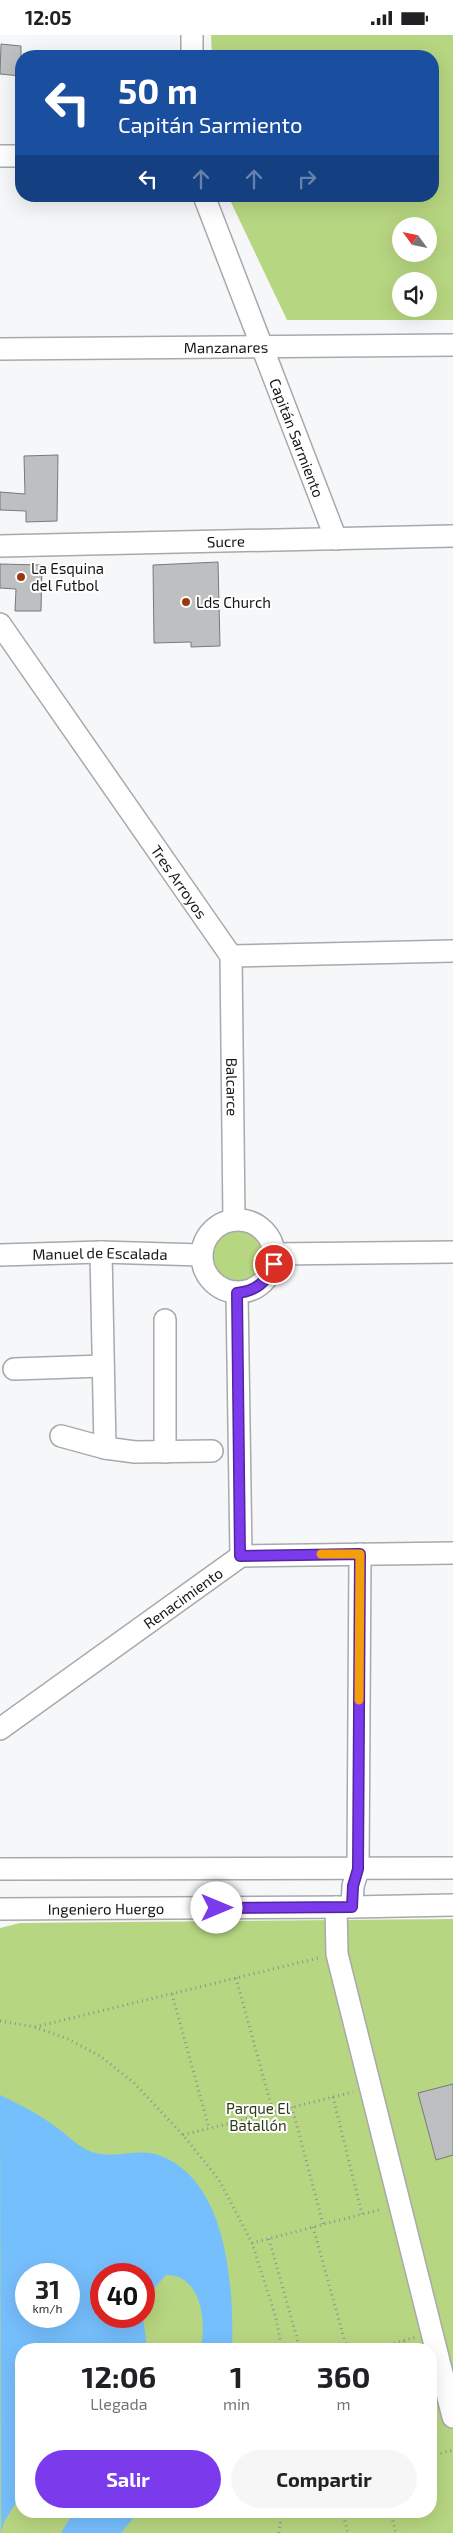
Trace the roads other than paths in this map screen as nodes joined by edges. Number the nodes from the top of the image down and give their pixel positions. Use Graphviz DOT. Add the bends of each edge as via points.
graph roads {
  1 [pos="192,35"];
  2 [pos="192,50"];
  3 [pos="0,155"];
  4 [pos="15,155"];
  5 [pos="206,202"];
  6 [pos="263,345"];
  7 [pos="453,345"];
  8 [pos="0,349"];
  9 [pos="453,536"];
  10 [pos="336,539"];
  11 [pos="0,546"];
  12 [pos="0,624"];
  13 [pos="453,951"];
  14 [pos="231,955"];
  15 [pos="234,1220"];
  16 [pos="100,1252"];
  17 [pos="453,1252"];
  18 [pos="274,1254"];
  19 [pos="0,1255"];
  20 [pos="201,1255"];
  21 [pos="237,1293"];
  22 [pos="165,1320"];
  23 [pos="103,1366"];
  24 [pos="14,1369"];
  25 [pos="61,1436"];
  26 [pos="105,1448"];
  27 [pos="212,1451"];
  28 [pos="165,1452"];
  29 [pos="453,1553"];
  30 [pos="360,1554"];
  31 [pos="240,1556"];
  32 [pos="0,1729"];
  33 [pos="453,1867"];
  34 [pos="0,1869"];
  35 [pos="358,1869"];
  36 [pos="453,1905"];
  37 [pos="344,1907"];
  38 [pos="0,1909"];
  39 [pos="434,2343"];
  40 [pos="437,2353"];
  41 [pos="453,2417"];
  1 -- 2 [label="street"];
  3 -- 4 [label="street"];
  5 -- 6 [label="street, Capitán Sarmiento"];
  6 -- 7 [label="street, Manzanares"];
  6 -- 8 [label="street, Manzanares"];
  6 -- 10 [label="street, Capitán Sarmiento"];
  9 -- 10 [label="street, Sucre"];
  10 -- 11 [label="street, Sucre"];
  12 -- 14 [label="street, Tres Arroyos"];
  13 -- 14 [label="street"];
  14 -- 15 [label="street, Balcarce"];
  15 -- 18 [label="street" via="246,1221 266,1232"];
  15 -- 20 [label="street" via="224,1222 207,1235"];
  16 -- 19 [label="street, Manuel de Escalada"];
  16 -- 20 [label="street, Manuel de Escalada"];
  16 -- 23 [label="street"];
  17 -- 18 [label="street"];
  18 -- 21 [label="street" via="274,1264 264,1281 247,1292"];
  20 -- 21 [label="street" via="202,1267 208,1277 226,1291"];
  21 -- 31 [label="street"];
  22 -- 28 [label="street"];
  23 -- 24 [label="street"];
  23 -- 26 [label="street"];
  25 -- 26 [label="street"];
  26 -- 28 [label="street"];
  27 -- 28 [label="street"];
  29 -- 30 [label="street"];
  30 -- 31 [label="street"];
  30 -- 35 [label="street"];
  31 -- 32 [label="street, Renacimiento"];
  33 -- 35 [label="street"];
  34 -- 35 [label="street"];
  35 -- 37 [label="street"];
  36 -- 37 [label="street, Ingeniero Huergo"];
  37 -- 38 [label="street, Ingeniero Huergo"];
  37 -- 39 [label="street" via="337,1953"];
  40 -- 41 [label="street"];
}
